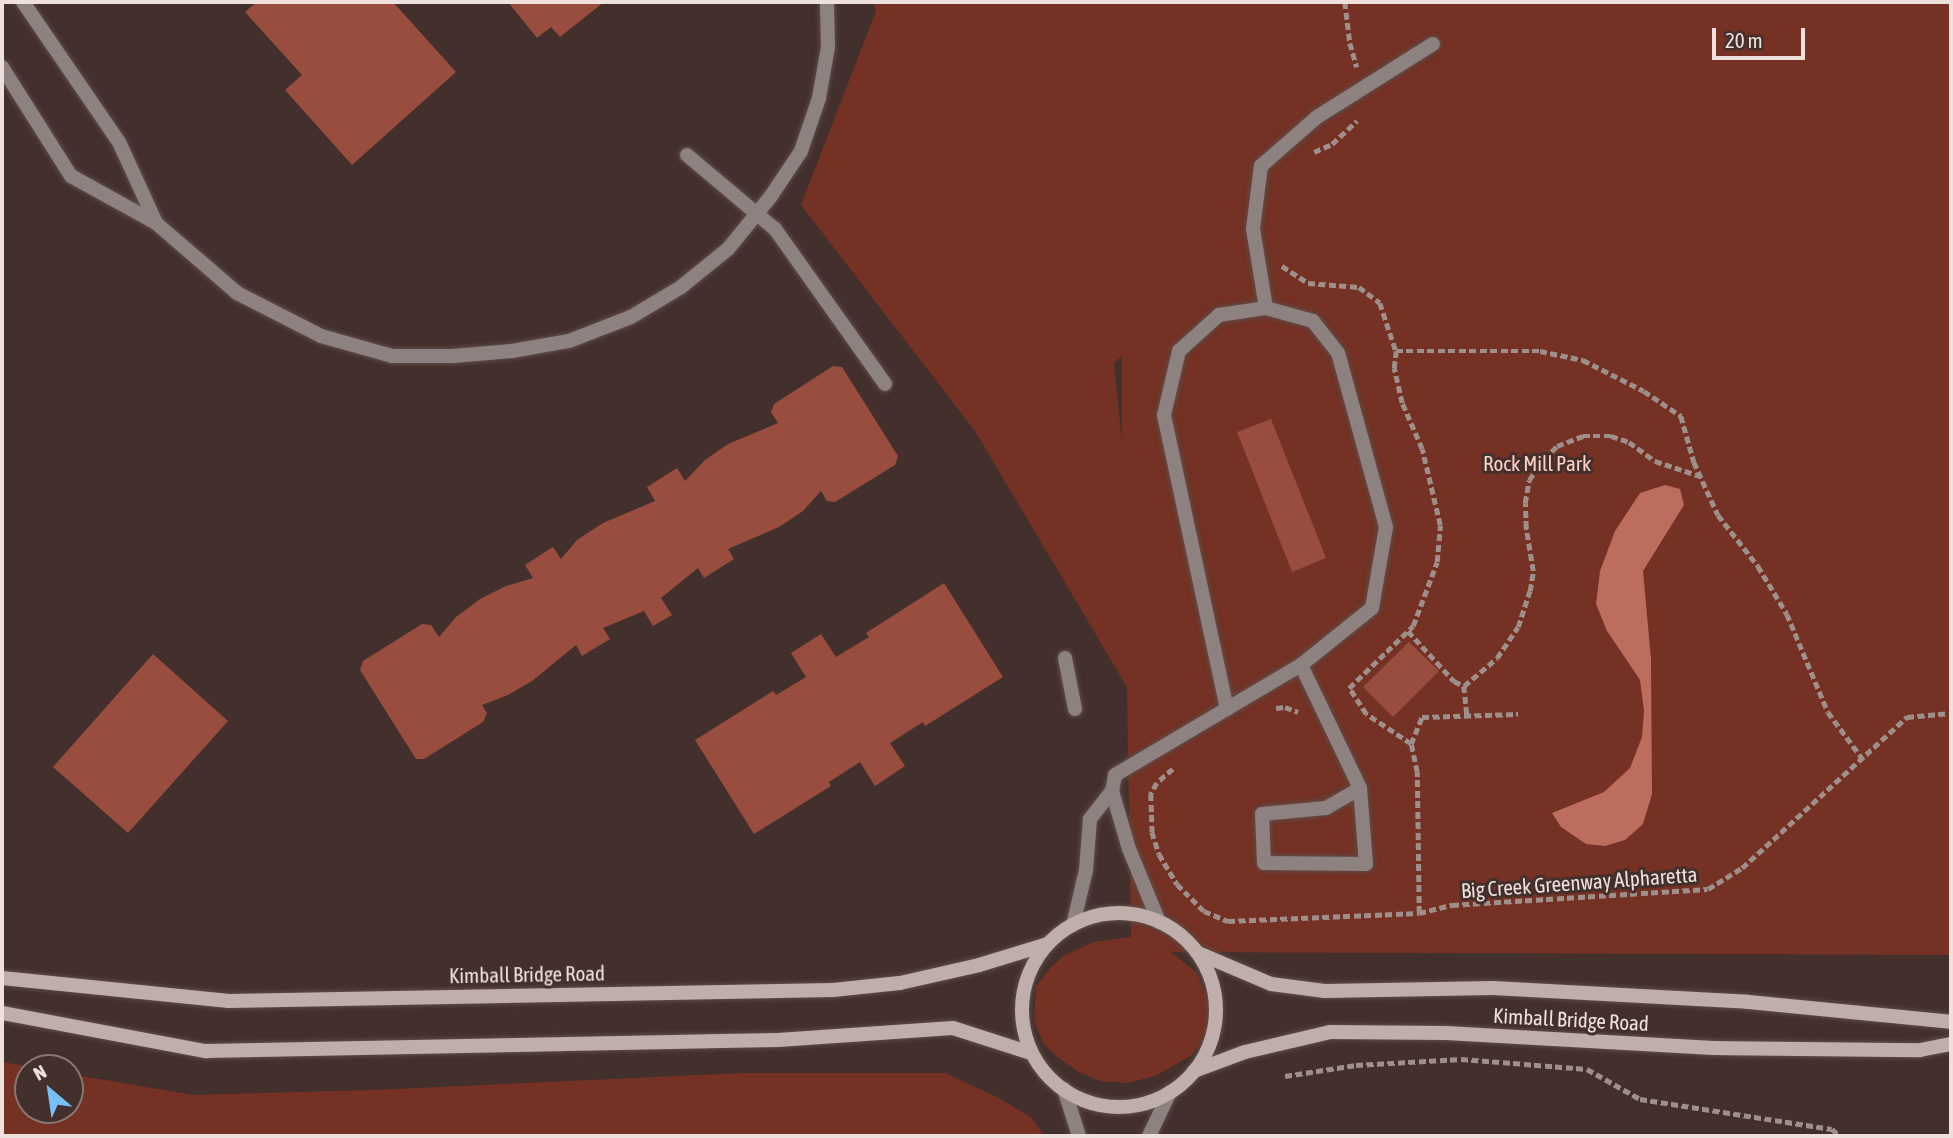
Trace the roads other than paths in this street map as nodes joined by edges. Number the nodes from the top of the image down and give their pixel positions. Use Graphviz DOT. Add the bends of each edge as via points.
graph roads {
  1 [pos="23,2"];
  2 [pos="827,2"];
  3 [pos="1433,44"];
  4 [pos="2,67"];
  5 [pos="687,155"];
  6 [pos="757,214"];
  7 [pos="156,223"];
  8 [pos="1266,308"];
  9 [pos="885,384"];
  10 [pos="1065,658"];
  11 [pos="1301,665"];
  12 [pos="1075,709"];
  13 [pos="1227,709"];
  14 [pos="1360,788"];
  15 [pos="1112,791"];
  16 [pos="1159,922"];
  17 [pos="1073,925"];
  18 [pos="1048,944"];
  19 [pos="1198,953"];
  20 [pos="2,978"];
  21 [pos="2,1013"];
  22 [pos="1951,1022"];
  23 [pos="1951,1044"];
  24 [pos="1031,1054"];
  25 [pos="1194,1072"];
  26 [pos="1064,1089"];
  27 [pos="1170,1092"];
  28 [pos="1079,1136"];
  29 [pos="1149,1136"];
  1 -- 7 [label="street" via="119,142"];
  2 -- 6 [label="street" via="828,47 819,98 801,151"];
  3 -- 8 [label="street" via="1317,117 1261,166 1253,229"];
  4 -- 7 [label="street" via="71,176"];
  5 -- 6 [label="street"];
  6 -- 7 [label="street" via="728,249 681,287 631,317 569,341 453,356 393,356 321,336 237,293"];
  6 -- 9 [label="street" via="775,229"];
  8 -- 11 [label="street" via="1313,321 1338,353 1386,527 1372,608"];
  8 -- 13 [label="street" via="1219,314 1179,351 1164,415"];
  10 -- 12 [label="street"];
  11 -- 13 [label="street"];
  11 -- 14 [label="street"];
  13 -- 15 [label="street" via="1115,775"];
  14 -- 14 [label="street" via="1326,808 1262,814 1264,863 1366,864"];
  15 -- 16 [label="street" via="1129,849"];
  15 -- 17 [label="street" via="1090,819 1086,870"];
  16 -- 17 [label="street" via="1115,912"];
  16 -- 19 [label="street" via="1175,930"];
  17 -- 18 [label="street"];
  18 -- 20 [label="street, Kimball Bridge Road" via="900,983 833,989 229,1001"];
  18 -- 24 [label="street" via="1034,960 1023,990 1021,1023"];
  19 -- 22 [label="street, Kimball Bridge Road" via="1271,984 1325,991 1493,988 1748,1002"];
  19 -- 25 [label="street" via="1212,981 1216,1013 1210,1044"];
  21 -- 24 [label="street" via="206,1051 778,1040 953,1028"];
  23 -- 25 [label="street, Kimball Bridge Road" via="1920,1050 1714,1048 1447,1033 1330,1032 1245,1052"];
  24 -- 26 [label="street" via="1050,1080"];
  25 -- 27 [label="street"];
  26 -- 27 [label="street" via="1108,1107 1140,1105"];
  26 -- 28 [label="street"];
  27 -- 29 [label="street"];
}
